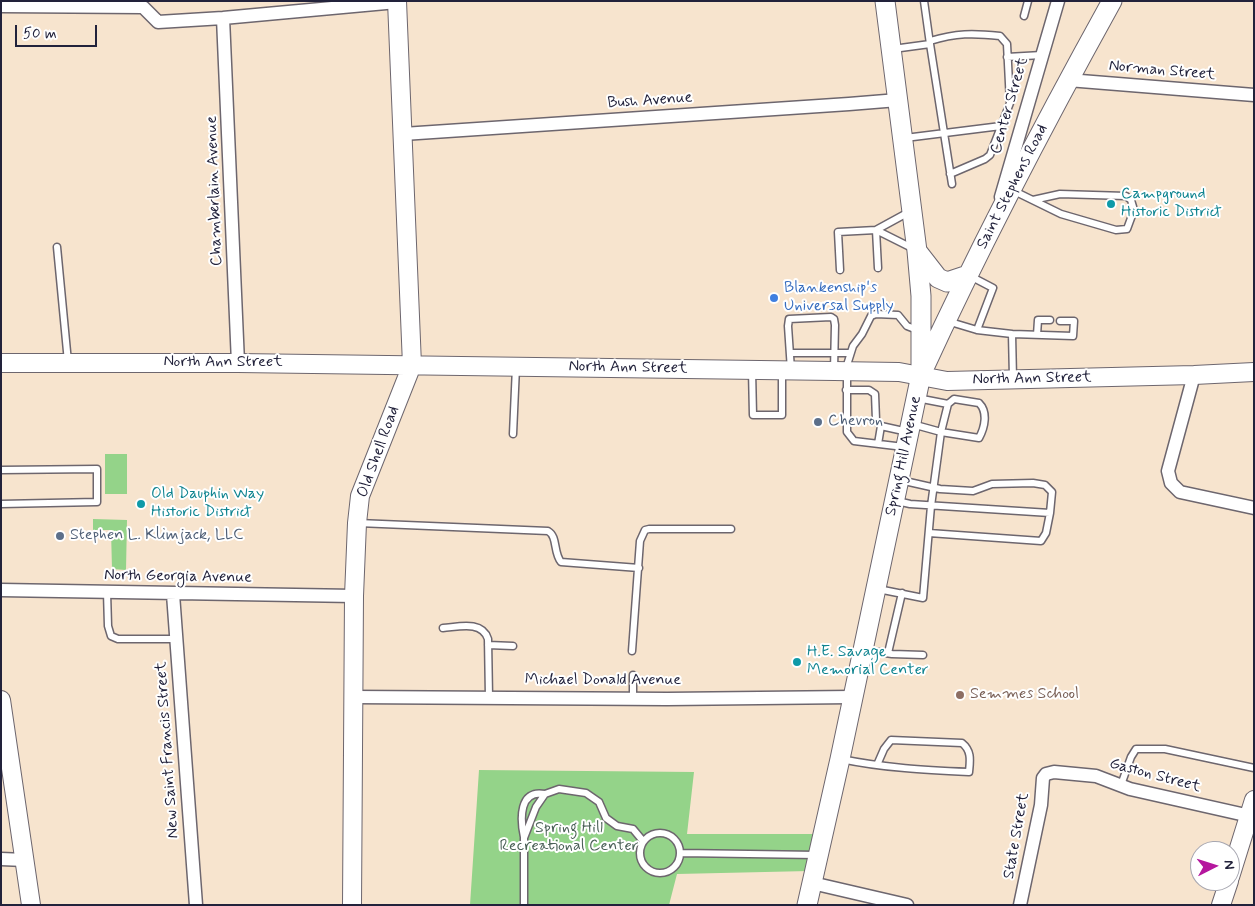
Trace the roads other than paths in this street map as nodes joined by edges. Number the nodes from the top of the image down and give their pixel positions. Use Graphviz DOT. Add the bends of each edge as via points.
graph roads {
  1 [pos="885,1"];
  2 [pos="924,1"];
  3 [pos="1028,1"];
  4 [pos="1058,1"];
  5 [pos="1112,1"];
  6 [pos="397,2"];
  7 [pos="1,6"];
  8 [pos="1024,16"];
  9 [pos="223,18"];
  10 [pos="930,43"];
  11 [pos="892,49"];
  12 [pos="1042,55"];
  13 [pos="1007,58"];
  14 [pos="1068,80"];
  15 [pos="1254,95"];
  16 [pos="898,100"];
  17 [pos="1001,126"];
  18 [pos="945,133"];
  19 [pos="403,134"];
  20 [pos="904,138"];
  21 [pos="950,174"];
  22 [pos="952,184"];
  23 [pos="1011,189"];
  24 [pos="1032,200"];
  25 [pos="912,210"];
  26 [pos="994,221"];
  27 [pos="876,230"];
  28 [pos="57,247"];
  29 [pos="917,251"];
  30 [pos="878,268"];
  31 [pos="840,270"];
  32 [pos="968,275"];
  33 [pos="1050,320"];
  34 [pos="946,321"];
  35 [pos="1060,321"];
  36 [pos="977,330"];
  37 [pos="921,332"];
  38 [pos="1012,334"];
  39 [pos="1037,335"];
  40 [pos="850,353"];
  41 [pos="68,362"];
  42 [pos="1,363"];
  43 [pos="238,363"];
  44 [pos="412,365"];
  45 [pos="788,365"];
  46 [pos="838,365"];
  47 [pos="516,366"];
  48 [pos="752,370"];
  49 [pos="1254,372"];
  50 [pos="921,375"];
  51 [pos="1194,375"];
  52 [pos="1013,380"];
  53 [pos="846,390"];
  54 [pos="916,398"];
  55 [pos="948,404"];
  56 [pos="881,426"];
  57 [pos="941,432"];
  58 [pos="513,434"];
  59 [pos="908,434"];
  60 [pos="878,444"];
  61 [pos="1,470"];
  62 [pos="899,480"];
  63 [pos="934,488"];
  64 [pos="894,500"];
  65 [pos="1,504"];
  66 [pos="931,506"];
  67 [pos="1254,508"];
  68 [pos="1050,513"];
  69 [pos="357,523"];
  70 [pos="731,529"];
  71 [pos="929,533"];
  72 [pos="639,568"];
  73 [pos="876,588"];
  74 [pos="1,590"];
  75 [pos="107,592"];
  76 [pos="902,593"];
  77 [pos="173,594"];
  78 [pos="354,596"];
  79 [pos="443,628"];
  80 [pos="176,639"];
  81 [pos="488,645"];
  82 [pos="513,646"];
  83 [pos="863,650"];
  84 [pos="632,651"];
  85 [pos="888,653"];
  86 [pos="922,655"];
  87 [pos="633,675"];
  88 [pos="353,697"];
  89 [pos="489,697"];
  90 [pos="852,697"];
  91 [pos="633,698"];
  92 [pos="1,700"];
  93 [pos="3,726"];
  94 [pos="840,759"];
  95 [pos="877,765"];
  96 [pos="1254,768"];
  97 [pos="1046,774"];
  98 [pos="1121,786"];
  99 [pos="545,794"];
  100 [pos="1252,811"];
  101 [pos="524,838"];
  102 [pos="643,841"];
  103 [pos="1240,846"];
  104 [pos="681,853"];
  105 [pos="818,855"];
  106 [pos="1,860"];
  107 [pos="24,860"];
  108 [pos="812,882"];
  109 [pos="1226,891"];
  110 [pos="31,905"];
  111 [pos="196,905"];
  112 [pos="352,905"];
  113 [pos="524,905"];
  114 [pos="807,905"];
  115 [pos="907,905"];
  116 [pos="1020,905"];
  117 [pos="1221,905"];
  1 -- 11 [label="main road, Spring Hill Avenue"];
  2 -- 10 [label="lane"];
  3 -- 8 [label="lane"];
  4 -- 12 [label="street, Center Street"];
  5 -- 14 [label="main road, Saint Stephens Road"];
  6 -- 9 [label="street"];
  6 -- 19 [label="street, Old Shell Road"];
  7 -- 9 [label="street" via="143,7 158,22"];
  9 -- 43 [label="street, Chamberlain Avenue"];
  10 -- 11 [label="lane"];
  10 -- 13 [label="lane" via="949,35 968,33 1000,36 1007,44"];
  10 -- 18 [label="lane"];
  11 -- 16 [label="main road, Spring Hill Avenue"];
  12 -- 13 [label="lane"];
  12 -- 26 [label="street, Center Street"];
  13 -- 17 [label="lane" via="1010,103"];
  14 -- 15 [label="street, Norman Street"];
  14 -- 23 [label="main road, Saint Stephens Road"];
  16 -- 19 [label="street, Bush Avenue"];
  16 -- 20 [label="main road, Spring Hill Avenue"];
  17 -- 18 [label="lane"];
  17 -- 21 [label="lane" via="990,155"];
  18 -- 20 [label="lane"];
  18 -- 21 [label="lane"];
  19 -- 44 [label="street, Old Shell Road"];
  20 -- 25 [label="main road, Spring Hill Avenue"];
  21 -- 22 [label="lane"];
  23 -- 24 [label="lane"];
  23 -- 26 [label="main road, Saint Stephens Road"];
  24 -- 24 [label="lane" via="1061,214 1116,230 1127,229 1134,210 1126,196 1060,194"];
  25 -- 27 [label="lane"];
  25 -- 29 [label="main road, Spring Hill Avenue"];
  26 -- 32 [label="main road, Saint Stephens Road"];
  27 -- 29 [label="lane"];
  27 -- 30 [label="lane"];
  27 -- 31 [label="lane" via="838,232"];
  28 -- 41 [label="lane"];
  29 -- 32 [label="main road" via="938,278 947,282"];
  29 -- 37 [label="main road, Spring Hill Avenue"];
  32 -- 34 [label="main road, Saint Stephens Road"];
  32 -- 36 [label="lane" via="993,288"];
  33 -- 39 [label="lane" via="1038,320"];
  34 -- 36 [label="lane"];
  34 -- 50 [label="main road, Saint Stephens Road"];
  35 -- 39 [label="lane" via="1074,321 1073,336"];
  36 -- 38 [label="lane"];
  37 -- 40 [label="lane" via="907,326 898,316 876,314 869,318"];
  37 -- 50 [label="main road, Spring Hill Avenue"];
  38 -- 39 [label="lane"];
  38 -- 52 [label="lane"];
  40 -- 46 [label="lane"];
  40 -- 46 [label="lane"];
  41 -- 42 [label="street, North Ann Street"];
  41 -- 43 [label="street, North Ann Street"];
  43 -- 44 [label="street, North Ann Street"];
  44 -- 47 [label="street, North Ann Street"];
  44 -- 69 [label="street, Old Shell Road" via="360,496"];
  45 -- 46 [label="street, North Ann Street"];
  45 -- 46 [label="lane" via="790,319 831,317 834,318"];
  45 -- 48 [label="street, North Ann Street"];
  45 -- 48 [label="lane" via="782,415 753,415"];
  46 -- 50 [label="street, North Ann Street"];
  46 -- 53 [label="lane"];
  47 -- 48 [label="street, North Ann Street"];
  47 -- 58 [label="lane"];
  49 -- 51 [label="street, North Ann Street"];
  50 -- 52 [label="street, North Ann Street" via="947,381"];
  50 -- 54 [label="main road, Spring Hill Avenue"];
  51 -- 52 [label="street, North Ann Street"];
  51 -- 67 [label="street" via="1168,471 1171,483 1180,492"];
  53 -- 56 [label="lane" via="869,390 875,394 876,420"];
  53 -- 60 [label="lane" via="847,432 854,441"];
  54 -- 55 [label="lane"];
  54 -- 59 [label="main road, Spring Hill Avenue"];
  55 -- 57 [label="lane"];
  55 -- 57 [label="lane" via="954,399 979,402 985,412 982,432 979,438"];
  56 -- 59 [label="lane"];
  56 -- 60 [label="lane"];
  57 -- 59 [label="lane"];
  57 -- 63 [label="lane"];
  59 -- 60 [label="lane"];
  59 -- 62 [label="main road, Spring Hill Avenue"];
  61 -- 65 [label="lane" via="97,470 97,502"];
  62 -- 63 [label="lane"];
  62 -- 64 [label="main road, Spring Hill Avenue"];
  63 -- 66 [label="lane"];
  63 -- 68 [label="lane" via="973,491 992,484 1045,485 1052,492"];
  64 -- 66 [label="lane"];
  64 -- 73 [label="main road, Spring Hill Avenue"];
  66 -- 68 [label="lane"];
  66 -- 71 [label="lane"];
  68 -- 71 [label="lane" via="1046,534 1041,541"];
  69 -- 72 [label="lane" via="548,531 552,533 561,562"];
  69 -- 78 [label="street, Old Shell Road"];
  70 -- 72 [label="lane" via="645,530 640,540"];
  71 -- 76 [label="lane" via="923,598"];
  72 -- 84 [label="lane"];
  73 -- 76 [label="lane"];
  73 -- 83 [label="main road, Spring Hill Avenue"];
  74 -- 75 [label="street, North Georgia Avenue"];
  75 -- 77 [label="street, North Georgia Avenue"];
  75 -- 80 [label="lane" via="111,636 118,639"];
  76 -- 85 [label="lane"];
  77 -- 78 [label="street, North Georgia Avenue"];
  77 -- 80 [label="street, New Saint Francis Street"];
  78 -- 88 [label="street, Old Shell Road"];
  79 -- 81 [label="lane" via="475,626 486,634"];
  80 -- 111 [label="street, New Saint Francis Street"];
  81 -- 82 [label="lane"];
  81 -- 89 [label="lane"];
  83 -- 85 [label="lane"];
  83 -- 90 [label="main road, Spring Hill Avenue"];
  85 -- 86 [label="lane"];
  87 -- 91 [label="lane"];
  88 -- 89 [label="street, Michael Donald Avenue"];
  88 -- 112 [label="street, Old Shell Road"];
  89 -- 91 [label="street, Michael Donald Avenue"];
  90 -- 91 [label="street, Michael Donald Avenue"];
  90 -- 94 [label="main road, Spring Hill Avenue"];
  92 -- 93 [label="street"];
  93 -- 107 [label="street"];
  94 -- 95 [label="lane"];
  94 -- 105 [label="main road, Spring Hill Avenue"];
  95 -- 95 [label="lane" via="969,772 970,756 962,743 891,740"];
  96 -- 98 [label="lane" via="1165,750 1136,749"];
  97 -- 98 [label="street, Gaston Street" via="1096,776"];
  97 -- 116 [label="street, State Street"];
  98 -- 100 [label="street, Gaston Street"];
  99 -- 101 [label="lane" via="536,807"];
  99 -- 101 [label="lane" via="537,792 529,796 524,805 521,819"];
  99 -- 102 [label="lane" via="559,789 586,793 599,802 606,818 617,826 633,829"];
  100 -- 103 [label="street"];
  101 -- 113 [label="lane"];
  102 -- 104 [label="lane" via="654,833 666,833 677,840"];
  102 -- 104 [label="lane" via="641,860 654,872 672,869"];
  104 -- 105 [label="lane"];
  105 -- 108 [label="main road, Spring Hill Avenue"];
  106 -- 107 [label="street"];
  107 -- 110 [label="street"];
  108 -- 114 [label="main road, Spring Hill Avenue"];
  108 -- 115 [label="street"];
  109 -- 117 [label="street"];
}
